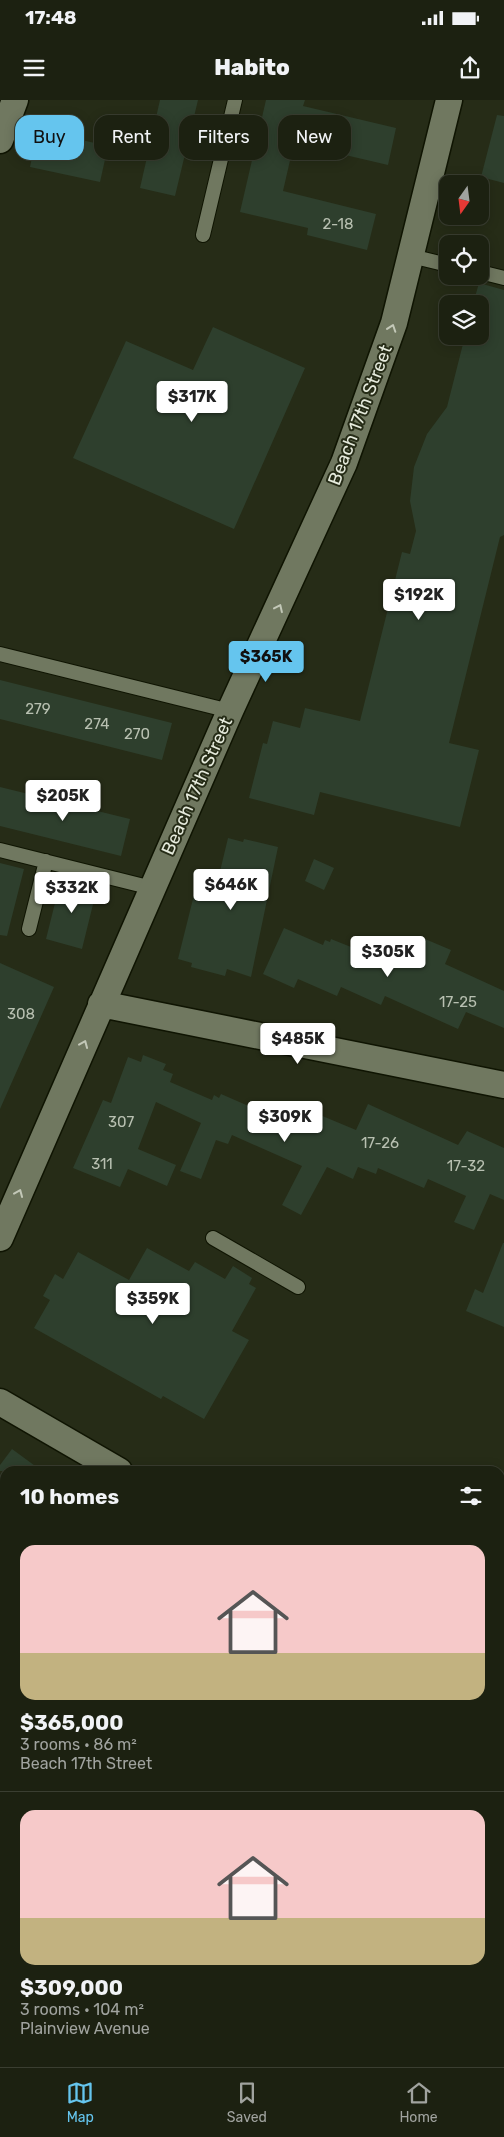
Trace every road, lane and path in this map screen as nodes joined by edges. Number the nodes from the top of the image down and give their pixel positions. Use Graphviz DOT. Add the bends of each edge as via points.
graph roads {
  1 [pos="15,100"];
  2 [pos="235,100"];
  3 [pos="449,100"];
  4 [pos="0,140"];
  5 [pos="203,235"];
  6 [pos="411,256"];
  7 [pos="439,263"];
  8 [pos="489,274"];
  9 [pos="504,278"];
  10 [pos="0,654"];
  11 [pos="230,711"];
  12 [pos="0,850"];
  13 [pos="46,861"];
  14 [pos="152,888"];
  15 [pos="29,929"];
  16 [pos="101,1004"];
  17 [pos="504,1085"];
  18 [pos="0,1238"];
  19 [pos="213,1238"];
  20 [pos="298,1287"];
  21 [pos="0,1402"];
  22 [pos="110,1466"];
  1 -- 4 [label="street"];
  2 -- 5 [label="lane"];
  3 -- 6 [label="street, Beach 17th Street"];
  6 -- 7 [label="lane"];
  11 -- 6 [label="street, Beach 17th Street, one-way" via="344,463 394,323"];
  8 -- 9 [label="lane"];
  10 -- 11 [label="lane"];
  11 -- 14 [label="street, Beach 17th Street"];
  12 -- 13 [label="lane"];
  13 -- 14 [label="lane"];
  13 -- 15 [label="lane"];
  14 -- 16 [label="street, Beach 17th Street"];
  16 -- 17 [label="street"];
  18 -- 16 [label="street, Beach 17th Street, one-way"];
  19 -- 20 [label="lane"];
  21 -- 22 [label="street"];
}
